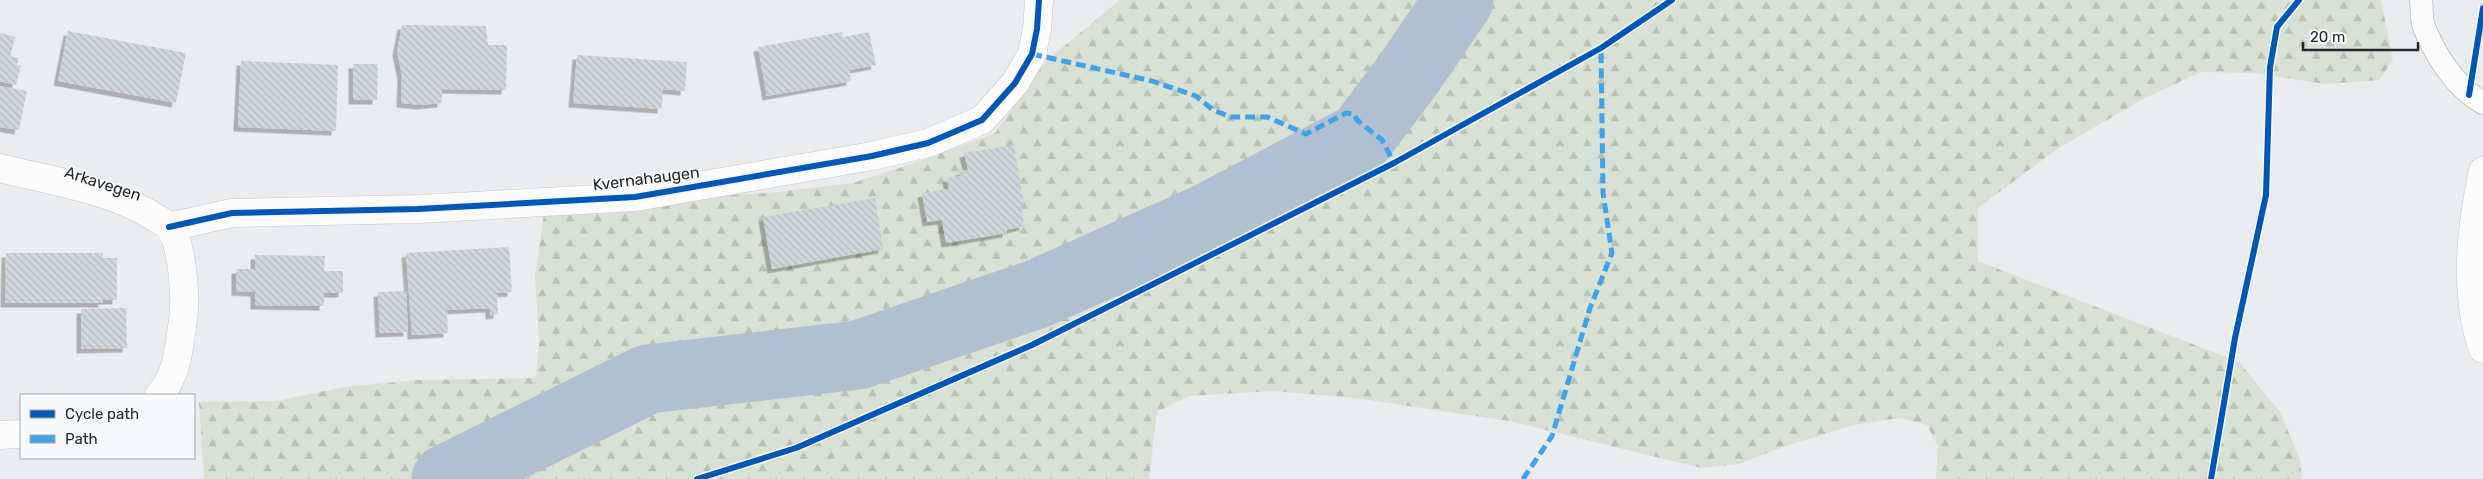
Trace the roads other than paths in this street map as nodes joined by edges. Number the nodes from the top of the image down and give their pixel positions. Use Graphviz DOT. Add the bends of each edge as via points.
graph roads {
  1 [pos="1039,0"];
  2 [pos="2421,0"];
  3 [pos="2476,99"];
  4 [pos="0,168"];
  5 [pos="2483,170"];
  6 [pos="169,227"];
  7 [pos="2483,349"];
  8 [pos="160,394"];
  9 [pos="20,434"];
  10 [pos="0,435"];
  1 -- 6 [label="street, Kvernahaugen" via="1032,54 1015,83 982,120 928,143 872,156 635,196 418,209 232,213"];
  2 -- 3 [label="lane" via="2423,26 2445,66"];
  4 -- 6 [label="street, Arkavegen" via="111,197 144,211"];
  5 -- 7 [label="street" via="2471,241 2472,296"];
  6 -- 8 [label="street" via="181,257 185,307 177,359"];
  9 -- 10 [label="street"];
}
